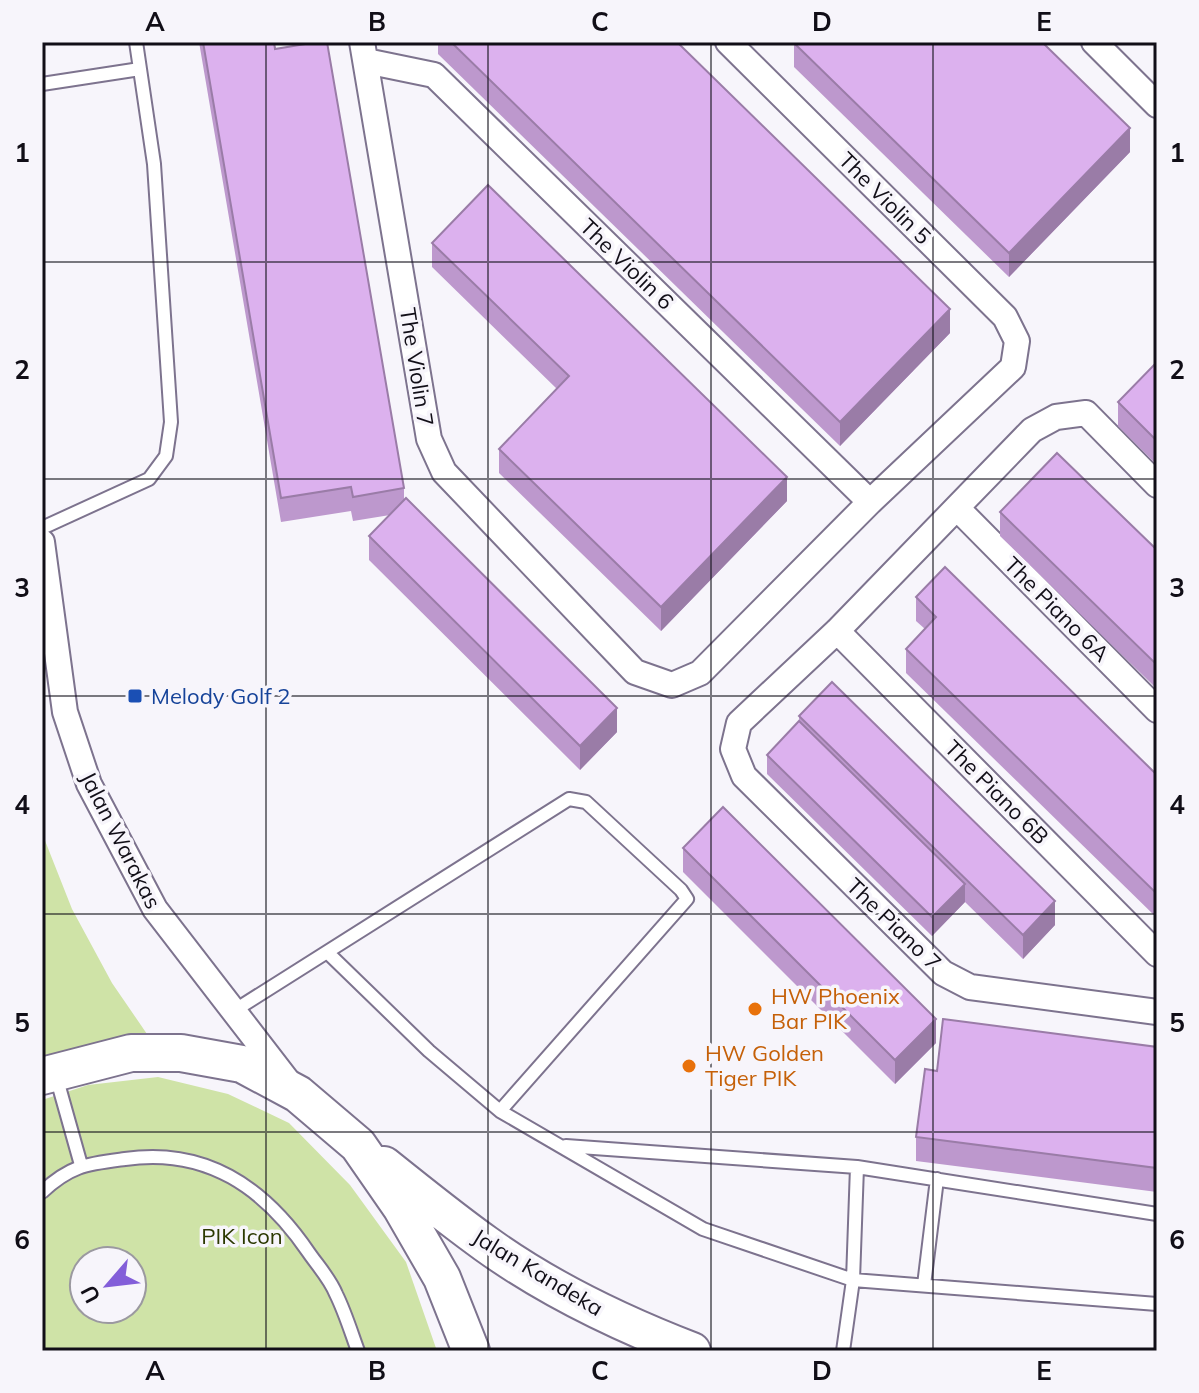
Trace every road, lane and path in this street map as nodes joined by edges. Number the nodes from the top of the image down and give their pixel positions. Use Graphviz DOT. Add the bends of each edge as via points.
graph roads {
  1 [pos="136,42"];
  2 [pos="728,42"];
  3 [pos="1094,42"];
  4 [pos="364,52"];
  5 [pos="140,69"];
  6 [pos="42,84"];
  7 [pos="1157,105"];
  8 [pos="1157,485"];
  9 [pos="870,502"];
  10 [pos="957,508"];
  11 [pos="42,528"];
  12 [pos="42,542"];
  13 [pos="837,631"];
  14 [pos="1157,710"];
  15 [pos="327,952"];
  16 [pos="1157,954"];
  17 [pos="232,1012"];
  18 [pos="1157,1012"];
  19 [pos="48,1073"];
  20 [pos="298,1094"];
  21 [pos="500,1111"];
  22 [pos="358,1145"];
  23 [pos="560,1146"];
  24 [pos="81,1165"];
  25 [pos="857,1167"];
  26 [pos="937,1179"];
  27 [pos="42,1192"];
  28 [pos="1157,1214"];
  29 [pos="853,1280"];
  30 [pos="924,1285"];
  31 [pos="1157,1304"];
  32 [pos="358,1351"];
  33 [pos="471,1351"];
  34 [pos="692,1351"];
  35 [pos="843,1351"];
  1 -- 5 [label="lane"];
  2 -- 9 [label="street, The Violin 5" via="1005,317 1017,341 1013,367"];
  3 -- 7 [label="street"];
  4 -- 9 [label="street, The Violin 6" via="434,75"];
  4 -- 9 [label="street, The Violin 7" via="429,439 444,472 635,672 672,685 700,673"];
  5 -- 6 [label="lane"];
  5 -- 11 [label="lane" via="154,164 171,422 166,456 149,479"];
  8 -- 10 [label="street" via="1086,413 1056,417 1032,430"];
  10 -- 13 [label="street"];
  10 -- 14 [label="street, The Piano 6A"];
  12 -- 17 [label="street, Jalan Warakas" via="65,712 89,784 155,909"];
  13 -- 16 [label="street, The Piano 6B"];
  13 -- 18 [label="street, The Piano 7" via="739,723 733,749 744,776 943,973 970,987"];
  15 -- 17 [label="lane"];
  15 -- 21 [label="lane"];
  15 -- 21 [label="lane" via="569,799 586,802 687,899"];
  17 -- 20 [label="street, Jalan Warakas"];
  19 -- 20 [label="main road" via="131,1053 181,1053 242,1064"];
  19 -- 24 [label="lane"];
  20 -- 22 [label="main road"];
  21 -- 23 [label="lane"];
  22 -- 33 [label="main road" via="442,1278"];
  22 -- 34 [label="main road, Jalan Kandeka" via="487,1246 639,1330"];
  23 -- 25 [label="lane"];
  23 -- 29 [label="lane" via="703,1229"];
  24 -- 27 [label="lane"];
  24 -- 32 [label="lane" via="136,1157 189,1160 239,1180 287,1220 336,1291"];
  25 -- 26 [label="lane"];
  25 -- 29 [label="lane"];
  26 -- 28 [label="lane"];
  26 -- 30 [label="lane"];
  29 -- 30 [label="lane"];
  29 -- 35 [label="lane"];
  30 -- 31 [label="lane"];
}
